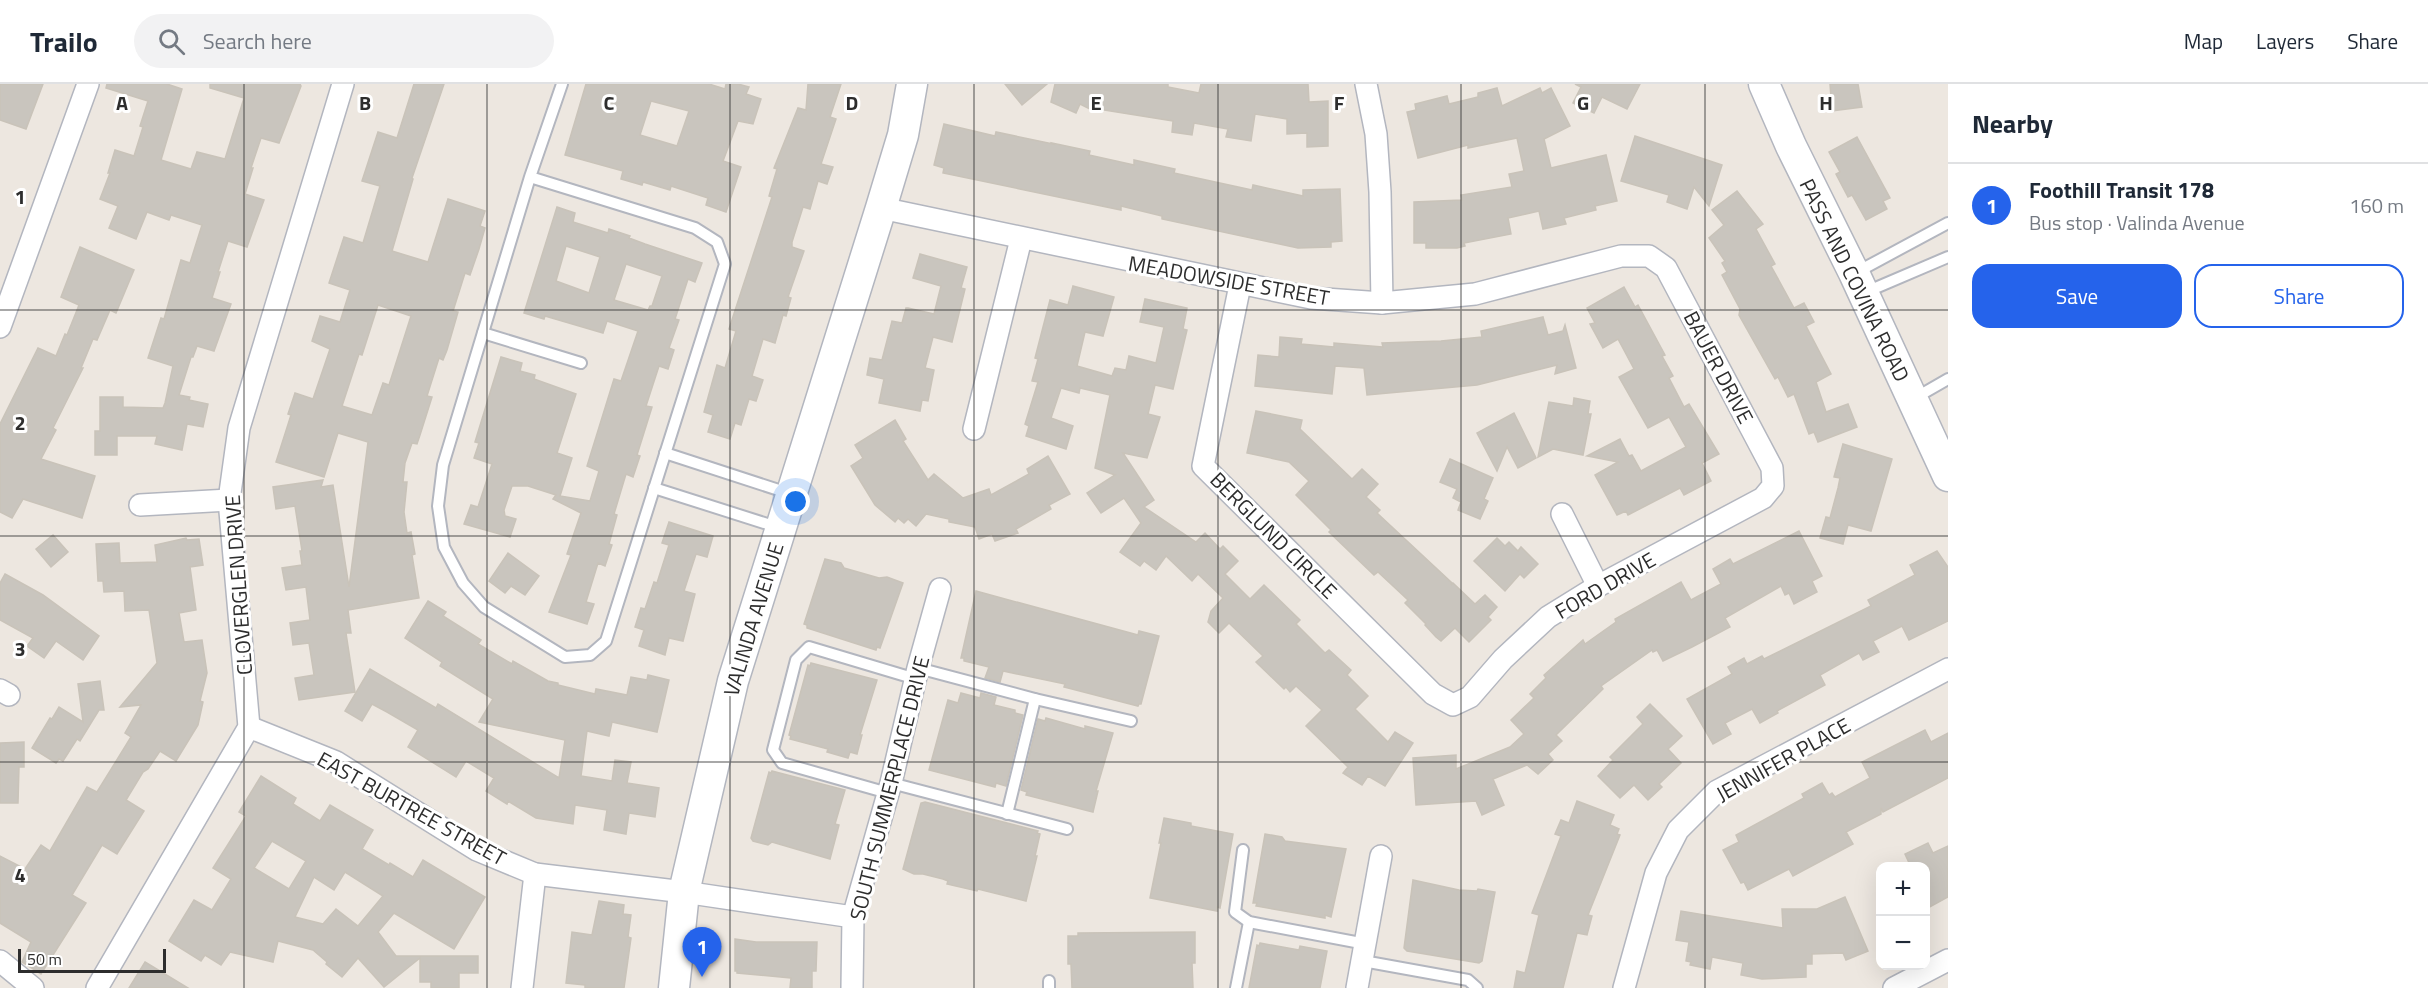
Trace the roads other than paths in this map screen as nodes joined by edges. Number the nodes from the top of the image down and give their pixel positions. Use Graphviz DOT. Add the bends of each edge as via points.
graph roads {
  1 [pos="88,84"];
  2 [pos="343,84"];
  3 [pos="562,84"];
  4 [pos="912,84"];
  5 [pos="1366,84"];
  6 [pos="1764,84"];
  7 [pos="531,177"];
  8 [pos="881,208"];
  9 [pos="1948,224"];
  10 [pos="1021,239"];
  11 [pos="1649,255"];
  12 [pos="1948,257"];
  13 [pos="1858,283"];
  14 [pos="1240,285"];
  15 [pos="1382,303"];
  16 [pos="0,327"];
  17 [pos="483,333"];
  18 [pos="581,363"];
  19 [pos="1948,379"];
  20 [pos="1912,399"];
  21 [pos="974,429"];
  22 [pos="665,453"];
  23 [pos="1948,476"];
  24 [pos="1773,486"];
  25 [pos="654,488"];
  26 [pos="791,494"];
  27 [pos="229,500"];
  28 [pos="140,505"];
  29 [pos="1562,514"];
  30 [pos="781,528"];
  31 [pos="1598,586"];
  32 [pos="940,589"];
  33 [pos="1948,669"];
  34 [pos="917,674"];
  35 [pos="1035,699"];
  36 [pos="1453,705"];
  37 [pos="1131,721"];
  38 [pos="249,727"];
  39 [pos="889,788"];
  40 [pos="1007,813"];
  41 [pos="1067,829"];
  42 [pos="1243,850"];
  43 [pos="1381,856"];
  44 [pos="535,874"];
  45 [pos="684,892"];
  46 [pos="853,917"];
  47 [pos="1249,922"];
  48 [pos="1364,952"];
  49 [pos="1948,960"];
  50 [pos="0,961"];
  51 [pos="33,988"];
  52 [pos="97,988"];
  53 [pos="522,988"];
  54 [pos="674,988"];
  55 [pos="852,988"];
  56 [pos="1236,988"];
  57 [pos="1357,988"];
  58 [pos="1477,988"];
  59 [pos="1624,988"];
  60 [pos="1894,988"];
  1 -- 16 [label="street"];
  2 -- 27 [label="street, CLOVERGLEN DRIVE" via="239,428"];
  3 -- 7 [label="lane"];
  4 -- 8 [label="main road, VALINDA AVENUE" via="903,135"];
  5 -- 15 [label="street" via="1376,134"];
  6 -- 13 [label="main road, PASS AND COVINA ROAD"];
  7 -- 17 [label="lane"];
  7 -- 22 [label="lane" via="695,228 717,242 725,264"];
  8 -- 10 [label="street, MEADOWSIDE STREET"];
  8 -- 26 [label="main road, VALINDA AVENUE"];
  9 -- 13 [label="lane"];
  10 -- 14 [label="street, MEADOWSIDE STREET"];
  10 -- 21 [label="street"];
  11 -- 15 [label="street, MEADOWSIDE STREET" via="1621,255 1475,294"];
  11 -- 24 [label="street, BAUER DRIVE" via="1666,268 1772,468"];
  12 -- 13 [label="lane"];
  13 -- 20 [label="main road, PASS AND COVINA ROAD"];
  14 -- 15 [label="street, MEADOWSIDE STREET" via="1311,298"];
  14 -- 36 [label="street, BERGLUND CIRCLE" via="1203,466 1433,694"];
  17 -- 18 [label="lane"];
  17 -- 25 [label="lane" via="443,465 438,506 444,547 463,583 484,607 565,657 590,655 606,641"];
  19 -- 20 [label="lane"];
  20 -- 23 [label="main road, PASS AND COVINA ROAD"];
  22 -- 25 [label="lane"];
  22 -- 26 [label="lane"];
  24 -- 31 [label="street, FORD DRIVE" via="1763,498"];
  25 -- 30 [label="lane"];
  26 -- 30 [label="main road, VALINDA AVENUE"];
  27 -- 28 [label="street"];
  27 -- 38 [label="street, CLOVERGLEN DRIVE"];
  29 -- 31 [label="street"];
  30 -- 45 [label="main road, VALINDA AVENUE" via="733,681"];
  31 -- 36 [label="street, FORD DRIVE" via="1548,617 1470,697"];
  32 -- 34 [label="street, SOUTH SUMMERPLACE DRIVE"];
  33 -- 59 [label="street, JENNIFER PLACE" via="1717,791 1678,830 1656,873"];
  34 -- 35 [label="lane"];
  34 -- 39 [label="street, SOUTH SUMMERPLACE DRIVE"];
  34 -- 39 [label="lane" via="809,647 796,660 773,750 782,763"];
  35 -- 37 [label="lane"];
  35 -- 40 [label="lane"];
  38 -- 44 [label="street, EAST BURTREE STREET" via="336,762 477,850"];
  38 -- 52 [label="street"];
  39 -- 40 [label="lane"];
  39 -- 46 [label="street, SOUTH SUMMERPLACE DRIVE"];
  40 -- 41 [label="lane"];
  42 -- 47 [label="lane" via="1235,912"];
  43 -- 48 [label="street"];
  44 -- 45 [label="street, EAST BURTREE STREET"];
  44 -- 53 [label="street"];
  45 -- 46 [label="street, EAST BURTREE STREET"];
  45 -- 54 [label="main road, VALINDA AVENUE"];
  46 -- 55 [label="street, SOUTH SUMMERPLACE DRIVE"];
  47 -- 48 [label="lane"];
  47 -- 56 [label="lane"];
  48 -- 57 [label="street"];
  48 -- 58 [label="lane" via="1468,980"];
  49 -- 60 [label="street"];
  50 -- 51 [label="street"];
}
